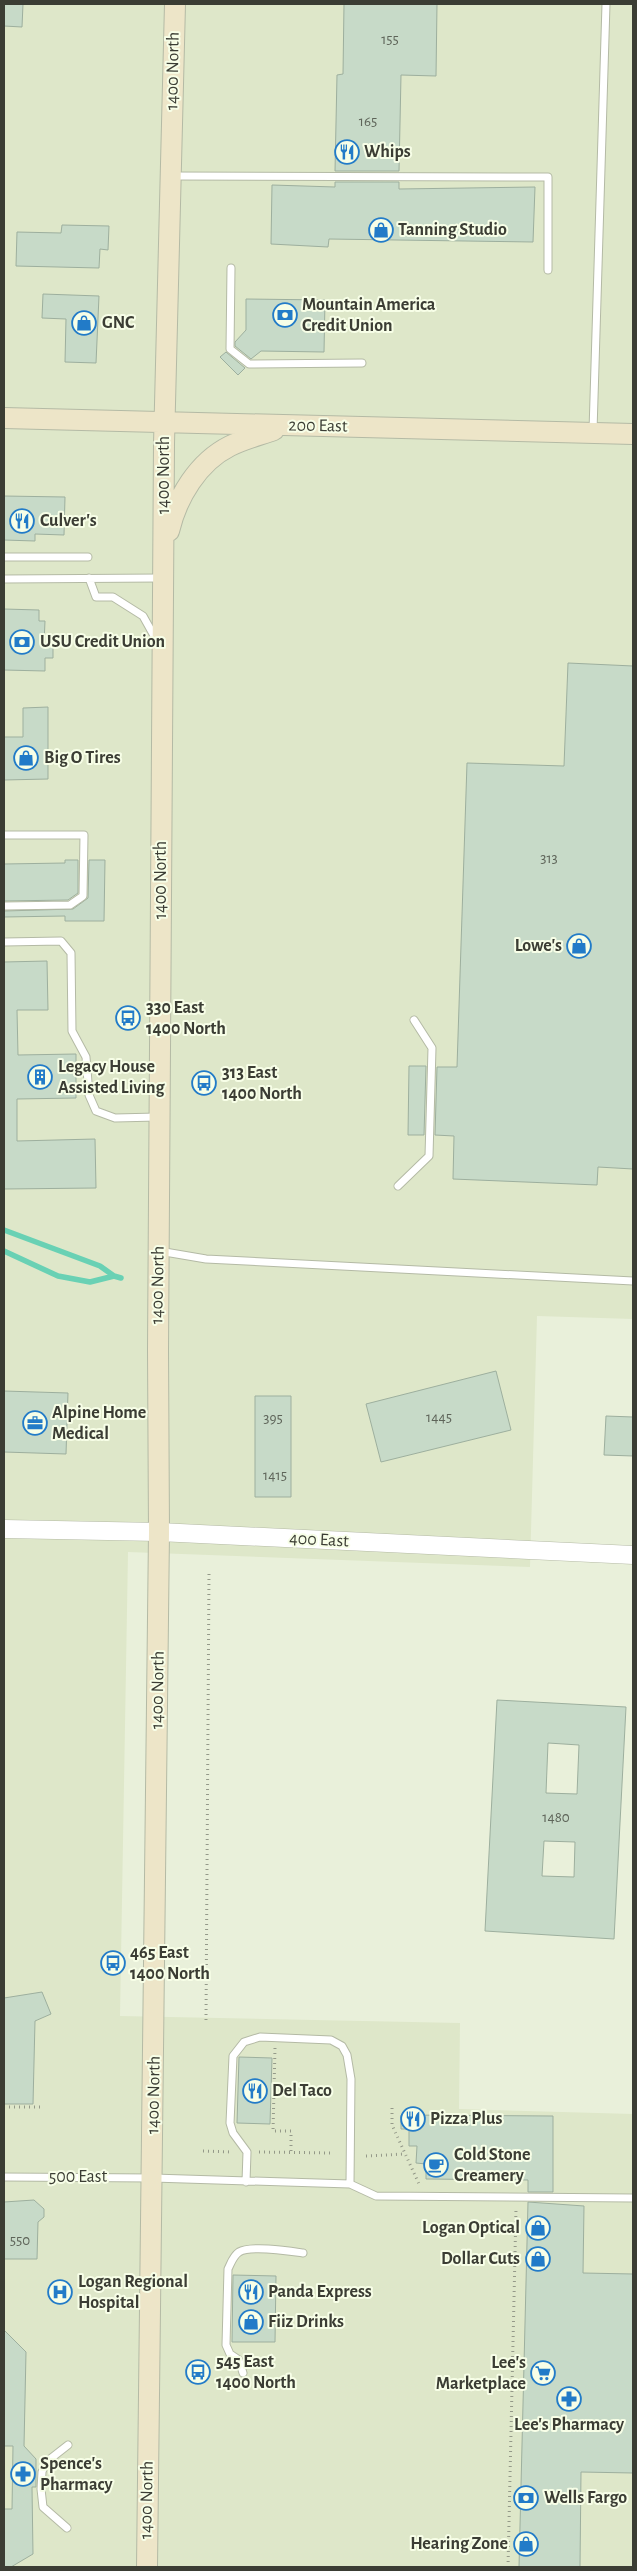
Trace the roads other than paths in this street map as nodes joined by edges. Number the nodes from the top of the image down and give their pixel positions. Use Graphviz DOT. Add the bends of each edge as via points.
graph roads {
  1 [pos="175,4"];
  2 [pos="606,4"];
  3 [pos="170,176"];
  4 [pos="231,268"];
  5 [pos="548,270"];
  6 [pos="362,363"];
  7 [pos="4,418"];
  8 [pos="164,422"];
  9 [pos="286,426"];
  10 [pos="593,433"];
  11 [pos="633,434"];
  12 [pos="163,555"];
  13 [pos="4,557"];
  14 [pos="88,557"];
  15 [pos="88,578"];
  16 [pos="163,578"];
  17 [pos="4,579"];
  18 [pos="163,653"];
  19 [pos="4,835"];
  20 [pos="4,906"];
  21 [pos="4,942"];
  22 [pos="414,1020"];
  23 [pos="160,1117"];
  24 [pos="398,1186"];
  25 [pos="159,1251"];
  26 [pos="633,1281"];
  27 [pos="4,1529"];
  28 [pos="159,1532"];
  29 [pos="633,1555"];
  30 [pos="4,2177"];
  31 [pos="153,2178"];
  32 [pos="246,2182"];
  33 [pos="350,2184"];
  34 [pos="633,2198"];
  35 [pos="303,2253"];
  36 [pos="242,2373"];
  37 [pos="68,2445"];
  38 [pos="67,2528"];
  39 [pos="146,2567"];
  1 -- 3 [label="main road, 1400 North"];
  2 -- 10 [label="lane"];
  3 -- 5 [label="lane" via="548,176"];
  3 -- 8 [label="main road, 1400 North"];
  4 -- 6 [label="lane" via="230,349 249,364"];
  7 -- 8 [label="main road, 200 East"];
  8 -- 9 [label="main road, 200 East"];
  8 -- 12 [label="main road, 1400 North"];
  9 -- 10 [label="main road, 200 East"];
  9 -- 12 [label="main road" via="231,445 198,470 173,514"];
  10 -- 11 [label="main road, 200 East"];
  12 -- 16 [label="main road, 1400 North"];
  13 -- 14 [label="lane"];
  15 -- 16 [label="lane"];
  15 -- 17 [label="lane"];
  15 -- 18 [label="lane" via="96,597 113,597 144,616"];
  16 -- 18 [label="main road, 1400 North"];
  18 -- 23 [label="main road, 1400 North"];
  19 -- 20 [label="lane" via="84,835 82,896 70,905"];
  21 -- 23 [label="lane" via="61,940 71,953 72,1031 86,1057 89,1095 96,1111 115,1118"];
  22 -- 24 [label="lane" via="432,1048 429,1156"];
  23 -- 25 [label="main road, 1400 North"];
  25 -- 26 [label="lane" via="215,1260"];
  25 -- 28 [label="main road, 1400 North"];
  27 -- 28 [label="street, 400 East"];
  28 -- 29 [label="street, 400 East"];
  28 -- 31 [label="main road, 1400 North"];
  30 -- 31 [label="lane, 500 East"];
  31 -- 32 [label="lane, 500 East"];
  31 -- 39 [label="main road, 1400 North"];
  32 -- 33 [label="lane, 500 East"];
  32 -- 33 [label="lane" via="247,2152 230,2123 233,2056 244,2042 260,2036 331,2040 342,2046 351,2079"];
  33 -- 34 [label="lane" via="376,2196"];
  35 -- 36 [label="lane" via="248,2249 239,2252 232,2260 228,2269 226,2345 230,2354 239,2360"];
  37 -- 38 [label="lane" via="45,2463 40,2488 43,2506"];
}
